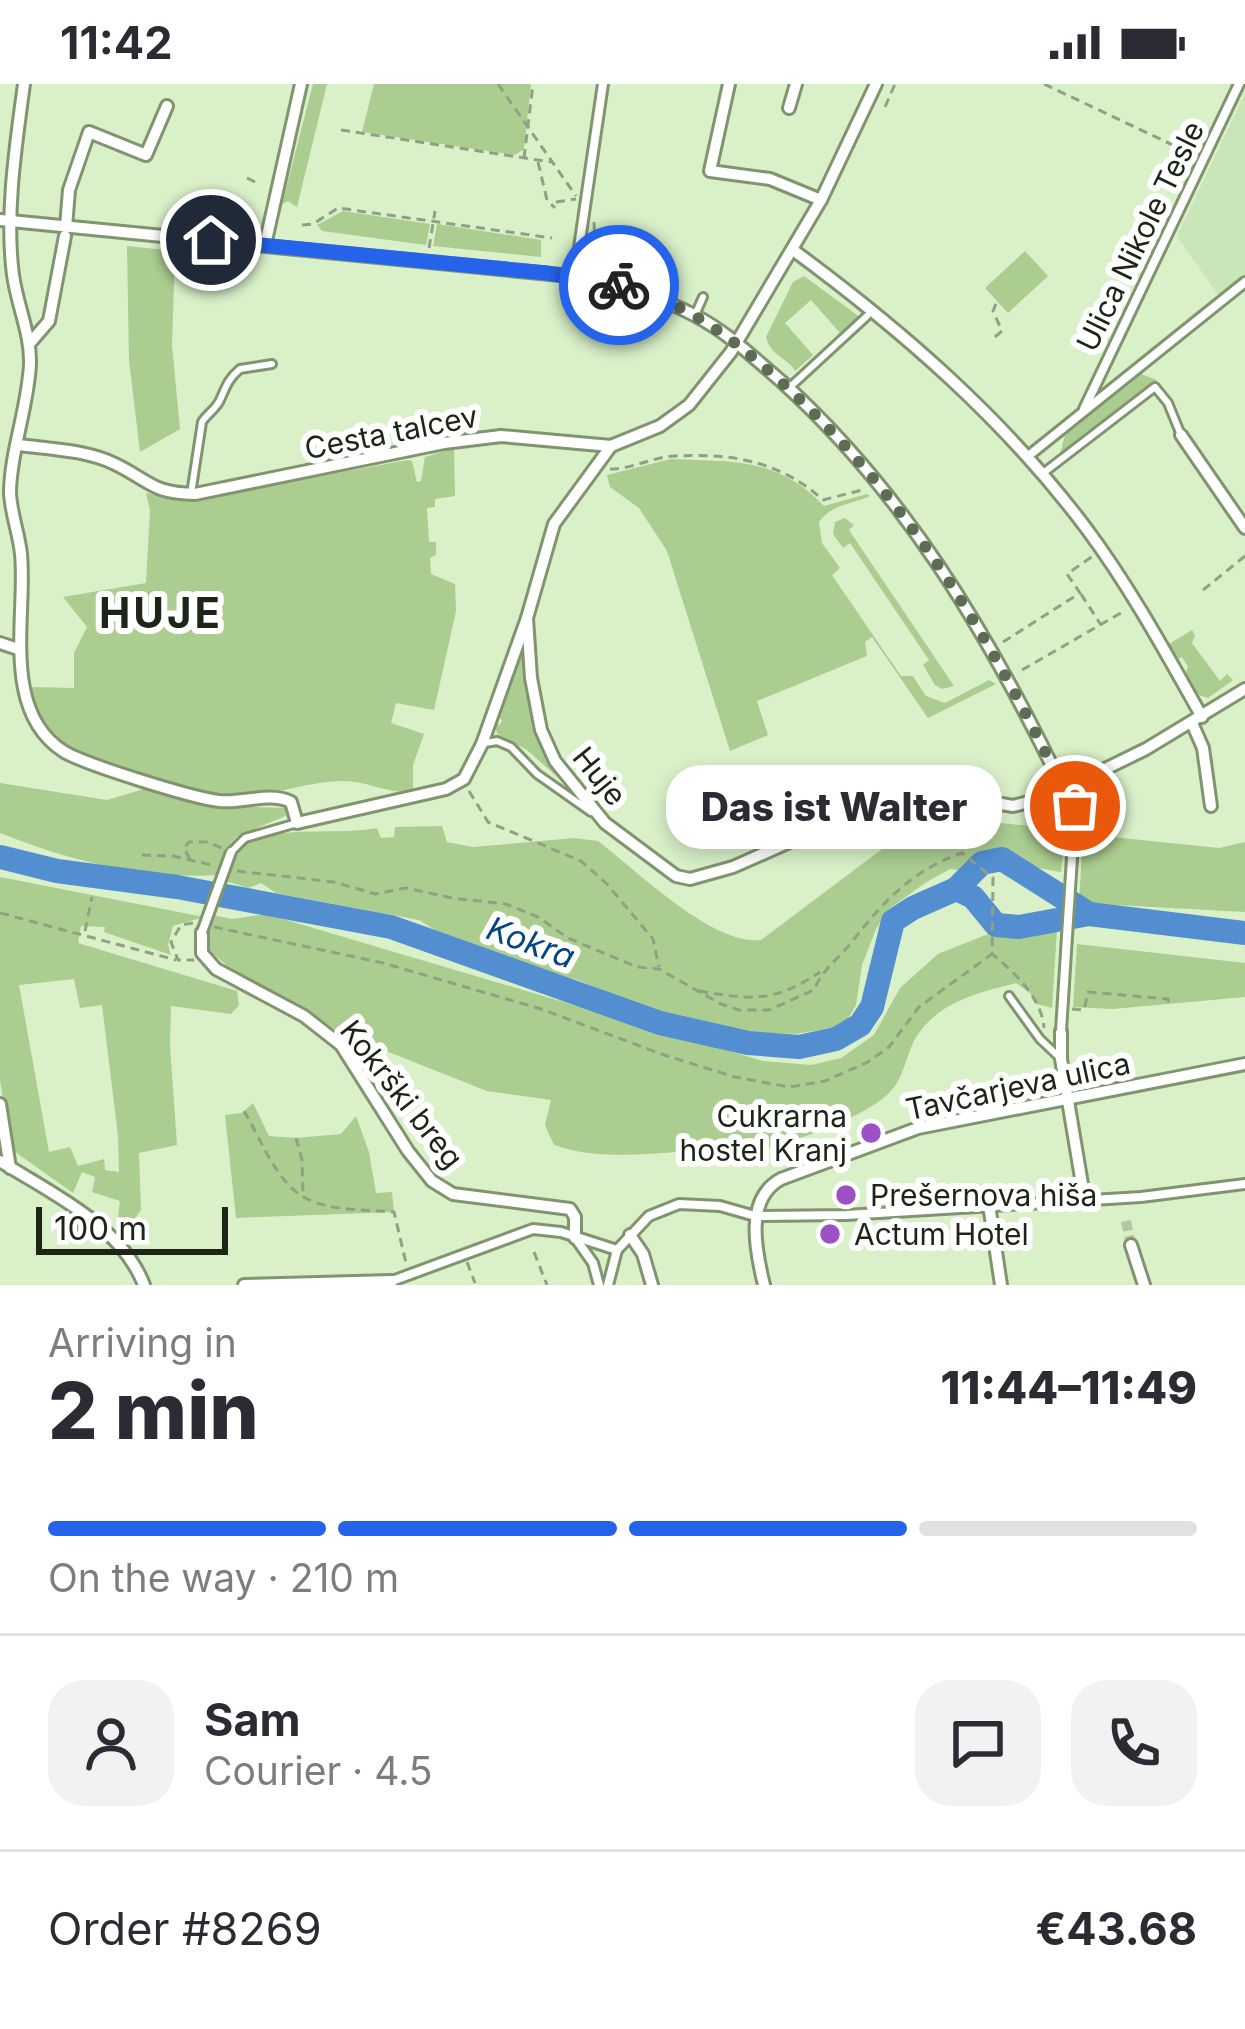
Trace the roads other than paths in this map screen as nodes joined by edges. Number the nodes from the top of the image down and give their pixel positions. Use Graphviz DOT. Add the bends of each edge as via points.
graph roads {
  1 [pos="24,84"];
  2 [pos="301,84"];
  3 [pos="603,84"];
  4 [pos="729,84"];
  5 [pos="796,84"];
  6 [pos="876,84"];
  7 [pos="1240,84"];
  8 [pos="167,106"];
  9 [pos="789,108"];
  10 [pos="820,200"];
  11 [pos="6,221"];
  12 [pos="66,232"];
  13 [pos="265,245"];
  14 [pos="793,250"];
  15 [pos="577,261"];
  16 [pos="1245,282"];
  17 [pos="573,290"];
  18 [pos="704,297"];
  19 [pos="630,302"];
  20 [pos="695,315"];
  21 [pos="866,316"];
  22 [pos="737,342"];
  23 [pos="29,343"];
  24 [pos="272,364"];
  25 [pos="789,388"];
  26 [pos="1084,409"];
  27 [pos="1180,435"];
  28 [pos="19,445"];
  29 [pos="611,446"];
  30 [pos="1032,453"];
  31 [pos="1042,474"];
  32 [pos="191,494"];
  33 [pos="1245,528"];
  34 [pos="527,618"];
  35 [pos="0,643"];
  36 [pos="18,649"];
  37 [pos="1245,688"];
  38 [pos="1197,720"];
  39 [pos="482,743"];
  40 [pos="1076,784"];
  41 [pos="1075,806"];
  42 [pos="1210,806"];
  43 [pos="297,823"];
  44 [pos="605,823"];
  45 [pos="231,852"];
  46 [pos="202,932"];
  47 [pos="1009,996"];
  48 [pos="1061,1031"];
  49 [pos="1061,1059"];
  50 [pos="1245,1064"];
  51 [pos="1068,1100"];
  52 [pos="0,1104"];
  53 [pos="5,1164"];
  54 [pos="1245,1184"];
  55 [pos="1083,1194"];
  56 [pos="989,1205"];
  57 [pos="755,1216"];
  58 [pos="630,1235"];
  59 [pos="575,1238"];
  60 [pos="1131,1245"];
  61 [pos="617,1250"];
  62 [pos="392,1281"];
  63 [pos="370,1284"];
  64 [pos="144,1285"];
  65 [pos="244,1285"];
  66 [pos="604,1285"];
  67 [pos="652,1285"];
  68 [pos="764,1285"];
  69 [pos="1001,1285"];
  70 [pos="1144,1285"];
  1 -- 11 [label="street"];
  2 -- 13 [label="street"];
  3 -- 15 [label="street"];
  4 -- 10 [label="street" via="710,170 770,179"];
  5 -- 9 [label="street"];
  6 -- 10 [label="street, Cesta talcev"];
  7 -- 26 [label="street, Ulica Nikole Tesle"];
  8 -- 12 [label="street" via="146,155 89,132 69,190"];
  10 -- 14 [label="street, Cesta talcev"];
  11 -- 12 [label="street"];
  11 -- 23 [label="street"];
  12 -- 13 [label="street"];
  12 -- 23 [label="street" via="50,322"];
  13 -- 20 [label="street" via="581,278"];
  14 -- 22 [label="street, Cesta talcev"];
  14 -- 31 [label="street" via="951,376"];
  16 -- 26 [label="street"];
  17 -- 19 [label="street" via="582,302"];
  18 -- 20 [label="lane"];
  20 -- 22 [label="street"];
  21 -- 25 [label="lane"];
  22 -- 25 [label="street"];
  22 -- 29 [label="street, Cesta talcev" via="689,405"];
  23 -- 28 [label="street"];
  24 -- 32 [label="lane" via="231,376 202,422"];
  25 -- 40 [label="street" via="838,434 943,569 1057,776"];
  26 -- 30 [label="street"];
  27 -- 31 [label="lane" via="1155,387"];
  27 -- 33 [label="street"];
  28 -- 32 [label="street, Cesta talcev" via="113,463 154,490"];
  28 -- 36 [label="street" via="10,491 21,553"];
  29 -- 32 [label="street, Cesta talcev" via="501,436"];
  29 -- 34 [label="street, Huje" via="554,524"];
  31 -- 38 [label="street" via="1111,564"];
  34 -- 39 [label="street, Huje"];
  34 -- 44 [label="street, Huje" via="542,730 555,761"];
  35 -- 36 [label="street"];
  36 -- 43 [label="street" via="30,705 64,752 219,801 280,797 291,802"];
  37 -- 38 [label="street"];
  38 -- 40 [label="street"];
  38 -- 42 [label="street"];
  39 -- 43 [label="street, Huje" via="464,779 446,789"];
  39 -- 44 [label="lane" via="511,747"];
  40 -- 41 [label="street"];
  40 -- 44 [label="street, Huje" via="1012,806 933,799 690,879"];
  41 -- 48 [label="street, bridge"];
  43 -- 45 [label="lane" via="245,838"];
  45 -- 46 [label="street, bridge"];
  46 -- 59 [label="street, Kokrški breg" via="207,961 341,1045 432,1181 463,1196 570,1209"];
  47 -- 49 [label="lane"];
  48 -- 49 [label="street"];
  49 -- 51 [label="street"];
  50 -- 51 [label="street, Tavčarjeva ulica"];
  51 -- 55 [label="street"];
  51 -- 57 [label="street, Tavčarjeva ulica" via="951,1120 833,1158 771,1185"];
  52 -- 53 [label="street"];
  53 -- 64 [label="street" via="116,1240"];
  54 -- 55 [label="street" via="1141,1197"];
  55 -- 56 [label="street"];
  56 -- 57 [label="street"];
  56 -- 69 [label="street"];
  57 -- 58 [label="street" via="668,1206"];
  57 -- 68 [label="street"];
  58 -- 61 [label="street"];
  58 -- 67 [label="street"];
  59 -- 61 [label="street"];
  59 -- 62 [label="street" via="533,1229"];
  59 -- 66 [label="street"];
  60 -- 70 [label="street"];
  61 -- 66 [label="street"];
  62 -- 63 [label="street"];
  63 -- 65 [label="street"];
}
